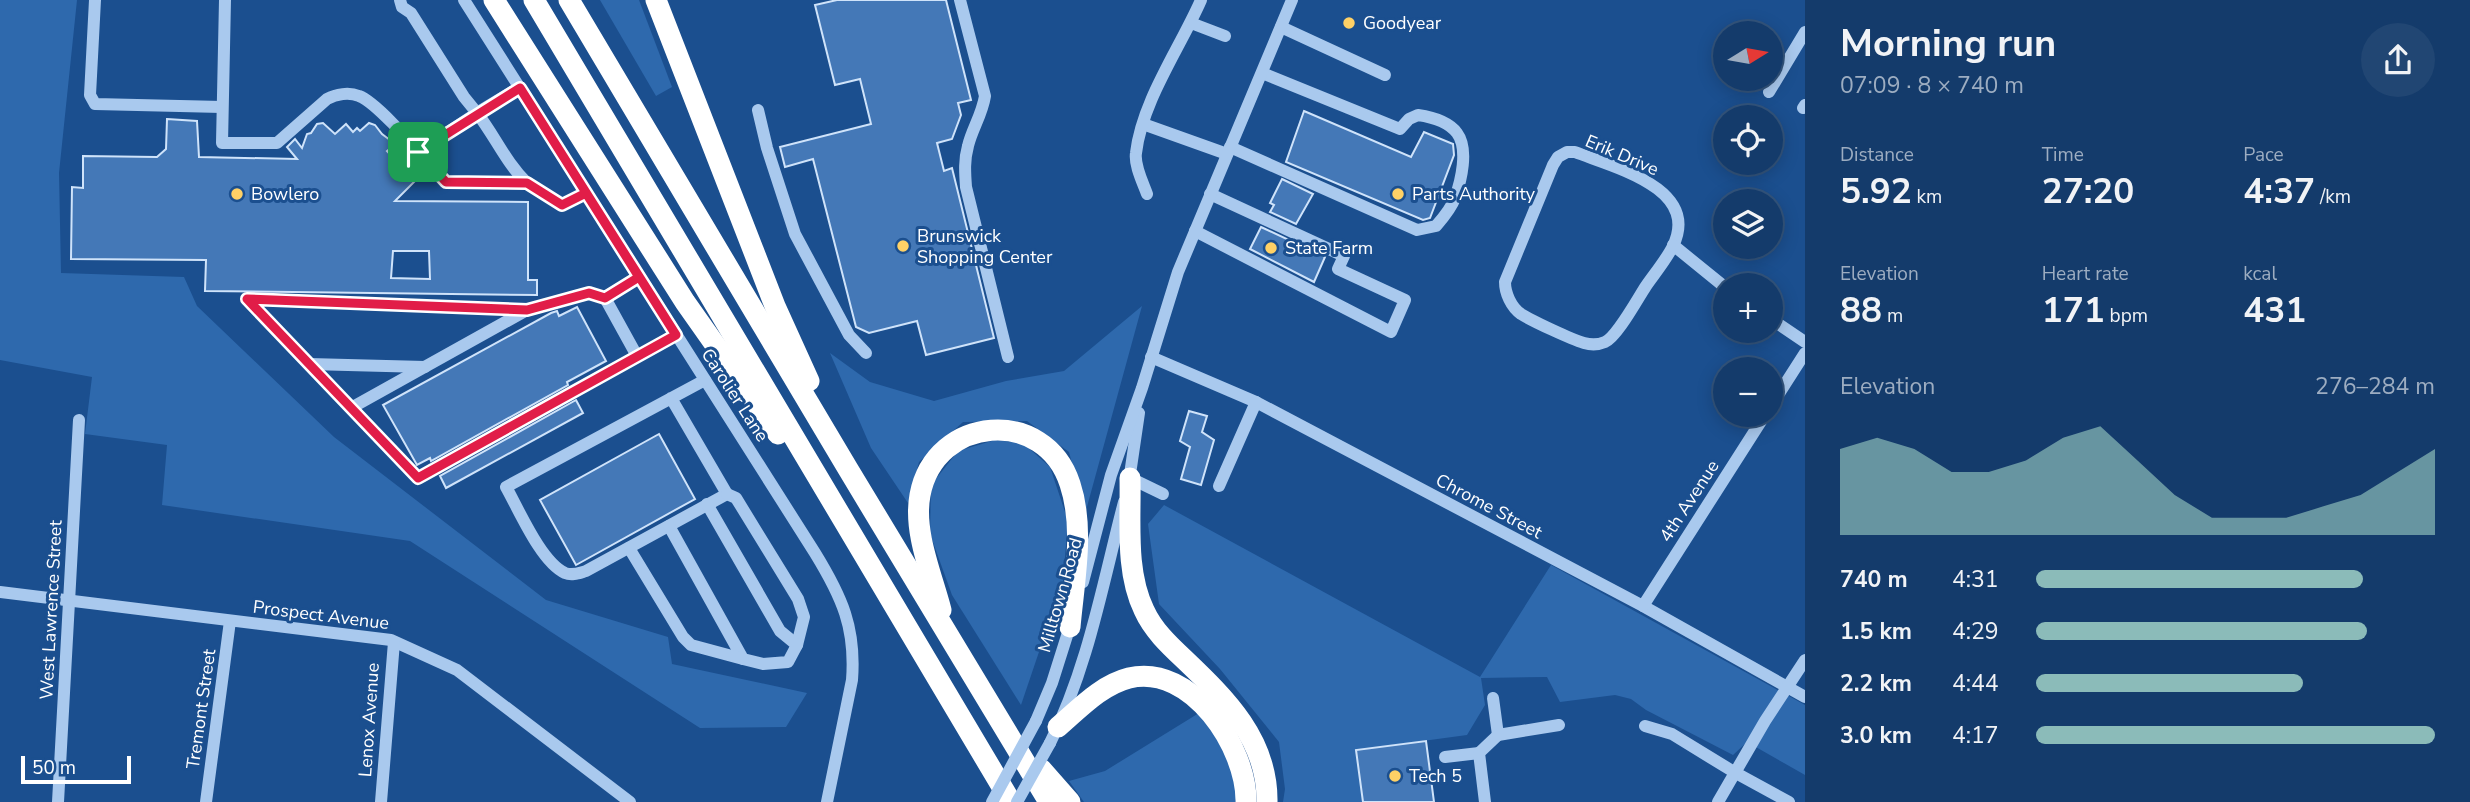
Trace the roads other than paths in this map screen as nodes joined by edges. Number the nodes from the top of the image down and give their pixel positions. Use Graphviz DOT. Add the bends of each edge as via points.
graph roads {
  1 [pos="95,0"];
  2 [pos="225,0"];
  3 [pos="400,0"];
  4 [pos="464,0"];
  5 [pos="494,0"];
  6 [pos="534,0"];
  7 [pos="569,0"];
  8 [pos="656,0"];
  9 [pos="667,0"];
  10 [pos="960,0"];
  11 [pos="1201,0"];
  12 [pos="1292,0"];
  13 [pos="1191,23"];
  14 [pos="1281,27"];
  15 [pos="1805,32"];
  16 [pos="1225,36"];
  17 [pos="683,69"];
  18 [pos="1262,73"];
  19 [pos="1385,75"];
  20 [pos="520,88"];
  21 [pos="1769,92"];
  22 [pos="222,107"];
  23 [pos="758,110"];
  24 [pos="477,113"];
  25 [pos="1143,124"];
  26 [pos="1229,150"];
  27 [pos="418,152"];
  28 [pos="527,183"];
  29 [pos="586,193"];
  30 [pos="1147,194"];
  31 [pos="1210,194"];
  32 [pos="1195,231"];
  33 [pos="1674,245"];
  34 [pos="639,277"];
  35 [pos="1713,277"];
  36 [pos="605,298"];
  37 [pos="527,310"];
  38 [pos="1783,328"];
  39 [pos="676,335"];
  40 [pos="1805,342"];
  41 [pos="866,353"];
  42 [pos="1805,353"];
  43 [pos="637,356"];
  44 [pos="1008,357"];
  45 [pos="1151,357"];
  46 [pos="309,364"];
  47 [pos="425,367"];
  48 [pos="705,380"];
  49 [pos="1783,387"];
  50 [pos="1142,388"];
  51 [pos="671,398"];
  52 [pos="1256,402"];
  53 [pos="351,408"];
  54 [pos="79,420"];
  55 [pos="1757,427"];
  56 [pos="848,469"];
  57 [pos="1130,478"];
  58 [pos="1219,486"];
  59 [pos="727,494"];
  60 [pos="1163,494"];
  61 [pos="707,504"];
  62 [pos="669,526"];
  63 [pos="629,548"];
  64 [pos="867,559"];
  65 [pos="0,592"];
  66 [pos="69,602"];
  67 [pos="1643,607"];
  68 [pos="230,621"];
  69 [pos="1070,627"];
  70 [pos="947,632"];
  71 [pos="394,642"];
  72 [pos="797,645"];
  73 [pos="743,659"];
  74 [pos="1805,660"];
  75 [pos="1787,687"];
  76 [pos="1805,697"];
  77 [pos="1493,698"];
  78 [pos="1559,726"];
  79 [pos="1645,726"];
  80 [pos="1005,727"];
  81 [pos="1054,735"];
  82 [pos="1498,735"];
  83 [pos="1479,753"];
  84 [pos="1445,757"];
  85 [pos="1734,772"];
  86 [pos="1783,801"];
  87 [pos="58,802"];
  88 [pos="206,802"];
  89 [pos="381,802"];
  90 [pos="630,802"];
  91 [pos="827,802"];
  92 [pos="992,802"];
  93 [pos="1011,802"];
  94 [pos="1017,802"];
  95 [pos="1049,802"];
  96 [pos="1070,802"];
  97 [pos="1246,802"];
  98 [pos="1267,802"];
  99 [pos="1485,802"];
  100 [pos="1718,802"];
  1 -- 22 [label="street" via="90,95 95,104"];
  2 -- 22 [label="street"];
  3 -- 24 [label="street"];
  4 -- 20 [label="street, Carolier Lane"];
  5 -- 64 [label="highway" via="685,302"];
  6 -- 64 [label="highway"];
  7 -- 56 [label="highway"];
  8 -- 17 [label="highway"];
  9 -- 17 [label="highway"];
  10 -- 44 [label="street" via="985,96 968,143 966,187"];
  11 -- 13 [label="street"];
  12 -- 14 [label="street, Milltown Road"];
  13 -- 16 [label="street"];
  13 -- 25 [label="street"];
  14 -- 18 [label="street, Milltown Road"];
  14 -- 19 [label="street"];
  15 -- 21 [label="street"];
  17 -- 56 [label="highway" via="775,306"];
  18 -- 26 [label="street, Milltown Road"];
  18 -- 26 [label="street" via="1400,129 1418,115 1443,121 1463,144 1455,200 1436,226 1417,229"];
  20 -- 24 [label="street"];
  20 -- 29 [label="street, Carolier Lane"];
  22 -- 27 [label="street" via="222,143 270,144 277,143 327,99 355,94 374,106"];
  23 -- 41 [label="street" via="795,234 849,335"];
  24 -- 27 [label="street"];
  24 -- 28 [label="street" via="514,171"];
  25 -- 26 [label="street"];
  25 -- 30 [label="street" via="1135,156"];
  26 -- 31 [label="street, Milltown Road"];
  27 -- 28 [label="street" via="446,182"];
  28 -- 29 [label="street" via="562,205"];
  29 -- 34 [label="street, Carolier Lane"];
  31 -- 32 [label="street, Milltown Road"];
  31 -- 32 [label="street" via="1344,256 1338,269 1405,300 1391,332"];
  32 -- 45 [label="street, Milltown Road"];
  33 -- 33 [label="street, Erik Drive" via="1609,341 1598,345 1520,313 1505,292 1505,282 1553,165 1567,152 1661,190 1673,204 1678,225"];
  33 -- 35 [label="street"];
  34 -- 36 [label="street"];
  34 -- 39 [label="street, Carolier Lane"];
  36 -- 37 [label="street" via="589,293"];
  36 -- 43 [label="street"];
  37 -- 46 [label="street" via="247,299"];
  37 -- 47 [label="street"];
  38 -- 40 [label="street"];
  39 -- 43 [label="street"];
  39 -- 48 [label="street, Carolier Lane"];
  42 -- 49 [label="street"];
  43 -- 53 [label="street" via="418,478"];
  45 -- 50 [label="street, Milltown Road"];
  45 -- 52 [label="street, Chrome Street"];
  46 -- 47 [label="street"];
  46 -- 53 [label="street"];
  47 -- 53 [label="street"];
  48 -- 51 [label="street"];
  48 -- 91 [label="street, Carolier Lane" via="844,606 853,648 852,680"];
  50 -- 57 [label="street, Milltown Road"];
  50 -- 69 [label="street, Milltown Road" via="1111,475"];
  51 -- 59 [label="street"];
  51 -- 63 [label="street" via="506,487 544,553 566,574 586,571"];
  52 -- 58 [label="street"];
  52 -- 67 [label="street, Chrome Street"];
  54 -- 66 [label="street, West Lawrence Street"];
  55 -- 67 [label="street, 4th Avenue"];
  56 -- 70 [label="highway"];
  57 -- 60 [label="street"];
  57 -- 81 [label="street, Milltown Road" via="1087,642"];
  57 -- 98 [label="highway" via="1132,562 1144,610 1165,640 1245,725 1262,762"];
  59 -- 61 [label="street"];
  59 -- 72 [label="street" via="736,498 798,599 804,618"];
  61 -- 62 [label="street"];
  61 -- 72 [label="street" via="780,631"];
  62 -- 63 [label="street"];
  62 -- 73 [label="street"];
  63 -- 73 [label="street" via="691,645"];
  64 -- 93 [label="highway"];
  65 -- 66 [label="street, Prospect Avenue"];
  66 -- 68 [label="street, Prospect Avenue"];
  66 -- 87 [label="street, West Lawrence Street"];
  67 -- 75 [label="street, Chrome Street"];
  68 -- 71 [label="street, Prospect Avenue"];
  68 -- 88 [label="street, Tremont Street"];
  69 -- 70 [label="highway" via="1077,530 1067,475 1053,454 1033,438 991,429 960,439 942,453 920,496 921,532"];
  69 -- 92 [label="street, Milltown Road, bridge" via="1037,721"];
  70 -- 80 [label="highway"];
  71 -- 89 [label="street, Lenox Avenue"];
  71 -- 90 [label="street, Prospect Avenue" via="457,670"];
  72 -- 73 [label="street" via="788,662 763,664"];
  74 -- 75 [label="street"];
  75 -- 76 [label="street, Chrome Street"];
  75 -- 85 [label="street"];
  77 -- 82 [label="street"];
  78 -- 82 [label="street"];
  79 -- 85 [label="street" via="1672,734"];
  80 -- 95 [label="highway"];
  80 -- 96 [label="highway"];
  81 -- 94 [label="street, Milltown Road, bridge"];
  81 -- 97 [label="highway" via="1112,685 1131,678 1164,681 1196,698 1227,734 1241,767"];
  82 -- 83 [label="street"];
  83 -- 84 [label="street"];
  83 -- 99 [label="street"];
  85 -- 86 [label="street"];
  85 -- 100 [label="street"];
}
